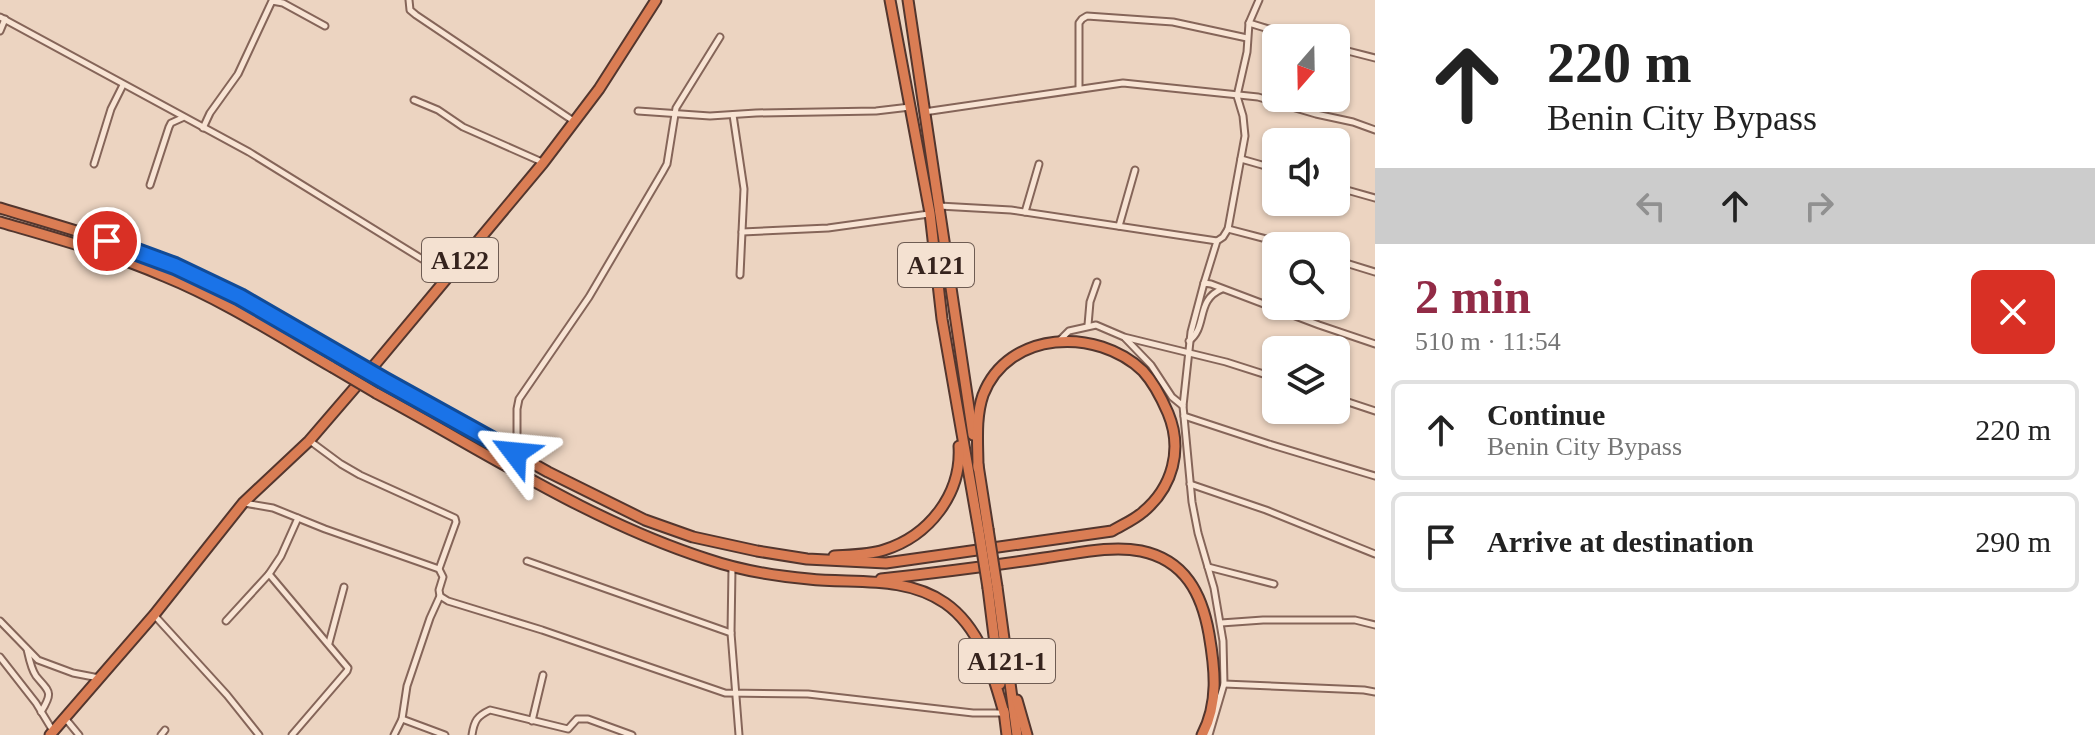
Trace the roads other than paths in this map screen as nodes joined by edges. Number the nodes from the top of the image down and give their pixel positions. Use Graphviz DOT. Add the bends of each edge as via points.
graph roads {
  1 [pos="409,0"];
  2 [pos="656,0"];
  3 [pos="890,0"];
  4 [pos="908,0"];
  5 [pos="1259,0"];
  6 [pos="2,18"];
  7 [pos="1249,23"];
  8 [pos="325,26"];
  9 [pos="1262,27"];
  10 [pos="0,31"];
  11 [pos="720,37"];
  12 [pos="1248,38"];
  13 [pos="1350,52"];
  14 [pos="1375,58"];
  15 [pos="123,85"];
  16 [pos="1079,89"];
  17 [pos="1237,96"];
  18 [pos="414,100"];
  19 [pos="910,107"];
  20 [pos="638,111"];
  21 [pos="924,112"];
  22 [pos="674,114"];
  23 [pos="733,115"];
  24 [pos="183,117"];
  25 [pos="575,122"];
  26 [pos="203,128"];
  27 [pos="1375,130"];
  28 [pos="1241,159"];
  29 [pos="543,163"];
  30 [pos="94,164"];
  31 [pos="1039,164"];
  32 [pos="1262,165"];
  33 [pos="1135,170"];
  34 [pos="150,185"];
  35 [pos="1350,191"];
  36 [pos="1375,198"];
  37 [pos="0,208"];
  38 [pos="934,210"];
  39 [pos="1025,212"];
  40 [pos="0,222"];
  41 [pos="1119,226"];
  42 [pos="1228,229"];
  43 [pos="742,232"];
  44 [pos="1262,238"];
  45 [pos="1217,241"];
  46 [pos="1350,264"];
  47 [pos="1375,272"];
  48 [pos="448,275"];
  49 [pos="740,275"];
  50 [pos="1097,282"];
  51 [pos="1204,283"];
  52 [pos="1223,289"];
  53 [pos="1088,325"];
  54 [pos="1124,337"];
  55 [pos="1058,341"];
  56 [pos="1189,341"];
  57 [pos="1143,342"];
  58 [pos="1375,344"];
  59 [pos="1188,352"];
  60 [pos="1151,365"];
  61 [pos="1262,374"];
  62 [pos="956,400"];
  63 [pos="1350,403"];
  64 [pos="1183,406"];
  65 [pos="1375,411"];
  66 [pos="1184,416"];
  67 [pos="309,441"];
  68 [pos="515,453"];
  69 [pos="978,468"];
  70 [pos="513,470"];
  71 [pos="1375,476"];
  72 [pos="1190,484"];
  73 [pos="243,503"];
  74 [pos="298,518"];
  75 [pos="983,530"];
  76 [pos="1375,554"];
  77 [pos="807,559"];
  78 [pos="527,561"];
  79 [pos="732,567"];
  80 [pos="1208,567"];
  81 [pos="439,569"];
  82 [pos="269,574"];
  83 [pos="849,581"];
  84 [pos="1274,584"];
  85 [pos="344,587"];
  86 [pos="992,588"];
  87 [pos="440,596"];
  88 [pos="154,615"];
  89 [pos="0,621"];
  90 [pos="226,621"];
  91 [pos="1220,623"];
  92 [pos="1375,625"];
  93 [pos="731,633"];
  94 [pos="329,644"];
  95 [pos="27,648"];
  96 [pos="0,657"];
  97 [pos="1007,668"];
  98 [pos="543,675"];
  99 [pos="100,678"];
  100 [pos="1224,684"];
  101 [pos="1375,692"];
  102 [pos="736,693"];
  103 [pos="41,712"];
  104 [pos="1004,713"];
  105 [pos="65,718"];
  106 [pos="402,719"];
  107 [pos="532,721"];
  108 [pos="567,732"];
  109 [pos="52,733"];
  110 [pos="79,735"];
  111 [pos="259,735"];
  112 [pos="292,735"];
  113 [pos="394,735"];
  114 [pos="445,735"];
  115 [pos="472,735"];
  116 [pos="632,735"];
  117 [pos="739,735"];
  118 [pos="1007,735"];
  119 [pos="1017,735"];
  120 [pos="1027,735"];
  121 [pos="1202,735"];
  122 [pos="1209,735"];
  1 -- 25 [label="street" via="416,15"];
  2 -- 25 [label="highway, A122"];
  3 -- 19 [label="highway, A121"];
  4 -- 21 [label="highway, A121"];
  5 -- 7 [label="street"];
  6 -- 10 [label="street"];
  6 -- 15 [label="street"];
  7 -- 9 [label="street"];
  7 -- 12 [label="street"];
  8 -- 26 [label="street" via="272,1 238,74"];
  11 -- 22 [label="street"];
  12 -- 16 [label="street" via="1173,22 1087,16 1079,23"];
  12 -- 17 [label="street"];
  13 -- 14 [label="street"];
  15 -- 24 [label="street"];
  15 -- 30 [label="street"];
  16 -- 17 [label="street" via="1123,83"];
  16 -- 21 [label="street"];
  17 -- 27 [label="street" via="1258,97"];
  17 -- 28 [label="street" via="1245,136"];
  18 -- 29 [label="street"];
  19 -- 23 [label="street"];
  19 -- 38 [label="highway, A121"];
  20 -- 22 [label="street"];
  21 -- 38 [label="highway, A121"];
  22 -- 23 [label="street"];
  22 -- 68 [label="street" via="667,164 589,297 519,399"];
  23 -- 43 [label="street" via="743,172"];
  24 -- 26 [label="street"];
  24 -- 34 [label="street" via="171,123"];
  25 -- 29 [label="highway, A122"];
  26 -- 48 [label="street"];
  28 -- 32 [label="street"];
  28 -- 42 [label="street"];
  29 -- 48 [label="highway, A122"];
  31 -- 39 [label="street"];
  33 -- 41 [label="street"];
  35 -- 36 [label="street"];
  37 -- 68 [label="highway, bridge" via="175,266 240,297"];
  38 -- 39 [label="street"];
  38 -- 43 [label="street" via="828,228"];
  38 -- 62 [label="highway, A121" via="938,295"];
  38 -- 69 [label="highway, A121"];
  39 -- 41 [label="street"];
  40 -- 70 [label="highway, bridge" via="165,276"];
  41 -- 45 [label="street"];
  42 -- 44 [label="street"];
  42 -- 45 [label="street"];
  43 -- 49 [label="street"];
  45 -- 51 [label="street"];
  46 -- 47 [label="street"];
  48 -- 67 [label="highway, A122"];
  50 -- 53 [label="street"];
  51 -- 52 [label="street"];
  51 -- 56 [label="street"];
  52 -- 56 [label="street" via="1206,303 1198,332"];
  52 -- 58 [label="street"];
  53 -- 54 [label="street"];
  53 -- 55 [label="street"];
  54 -- 57 [label="street"];
  54 -- 60 [label="street"];
  55 -- 69 [label="highway" via="1018,353 995,373 978,416"];
  55 -- 77 [label="highway" via="1112,351 1143,372 1157,390 1174,428 1176,453 1167,483 1141,515 1112,531 886,563"];
  56 -- 59 [label="street"];
  57 -- 59 [label="street"];
  57 -- 60 [label="street"];
  59 -- 61 [label="street"];
  59 -- 64 [label="street"];
  60 -- 64 [label="street"];
  62 -- 75 [label="highway, A121"];
  62 -- 77 [label="highway" via="960,456 943,508 903,543 881,551"];
  63 -- 65 [label="street"];
  64 -- 66 [label="street"];
  66 -- 71 [label="street"];
  66 -- 72 [label="street"];
  67 -- 73 [label="highway, A122"];
  67 -- 81 [label="street" via="360,475 455,518"];
  68 -- 70 [label="street"];
  68 -- 77 [label="highway" via="645,520 693,537"];
  69 -- 75 [label="highway, A121"];
  70 -- 79 [label="highway" via="661,544"];
  72 -- 76 [label="street"];
  72 -- 80 [label="street"];
  73 -- 74 [label="street"];
  73 -- 88 [label="highway, A122"];
  74 -- 81 [label="street"];
  74 -- 82 [label="street"];
  75 -- 86 [label="highway, A121, bridge"];
  78 -- 93 [label="street"];
  79 -- 83 [label="highway"];
  79 -- 93 [label="street"];
  80 -- 84 [label="street"];
  80 -- 91 [label="street"];
  81 -- 87 [label="street"];
  82 -- 90 [label="street"];
  82 -- 94 [label="street"];
  83 -- 104 [label="highway" via="911,587 945,604 975,636 991,667"];
  83 -- 121 [label="highway" via="1107,550 1141,551 1167,561 1190,581 1207,620 1214,699"];
  85 -- 94 [label="street"];
  86 -- 97 [label="highway, A121-1"];
  86 -- 104 [label="highway, A121-1"];
  87 -- 102 [label="street"];
  87 -- 106 [label="street" via="407,686"];
  88 -- 99 [label="highway, A122"];
  88 -- 111 [label="street"];
  89 -- 95 [label="street"];
  91 -- 92 [label="street" via="1355,620"];
  91 -- 100 [label="street"];
  93 -- 102 [label="street"];
  94 -- 112 [label="street" via="347,671"];
  95 -- 99 [label="street" via="53,667"];
  95 -- 103 [label="street" via="36,676 48,688"];
  96 -- 103 [label="street"];
  97 -- 119 [label="highway, A121-1"];
  97 -- 120 [label="highway"];
  98 -- 107 [label="street"];
  99 -- 105 [label="highway, A122"];
  100 -- 101 [label="street"];
  100 -- 122 [label="street"];
  102 -- 104 [label="street" via="808,694"];
  102 -- 117 [label="street"];
  103 -- 109 [label="street"];
  104 -- 118 [label="highway, A121-1"];
  105 -- 109 [label="highway, A122"];
  105 -- 110 [label="street"];
  106 -- 113 [label="street"];
  106 -- 114 [label="street"];
  107 -- 108 [label="street"];
  107 -- 115 [label="street" via="490,710 474,722"];
  108 -- 116 [label="street" via="581,718"];
}
